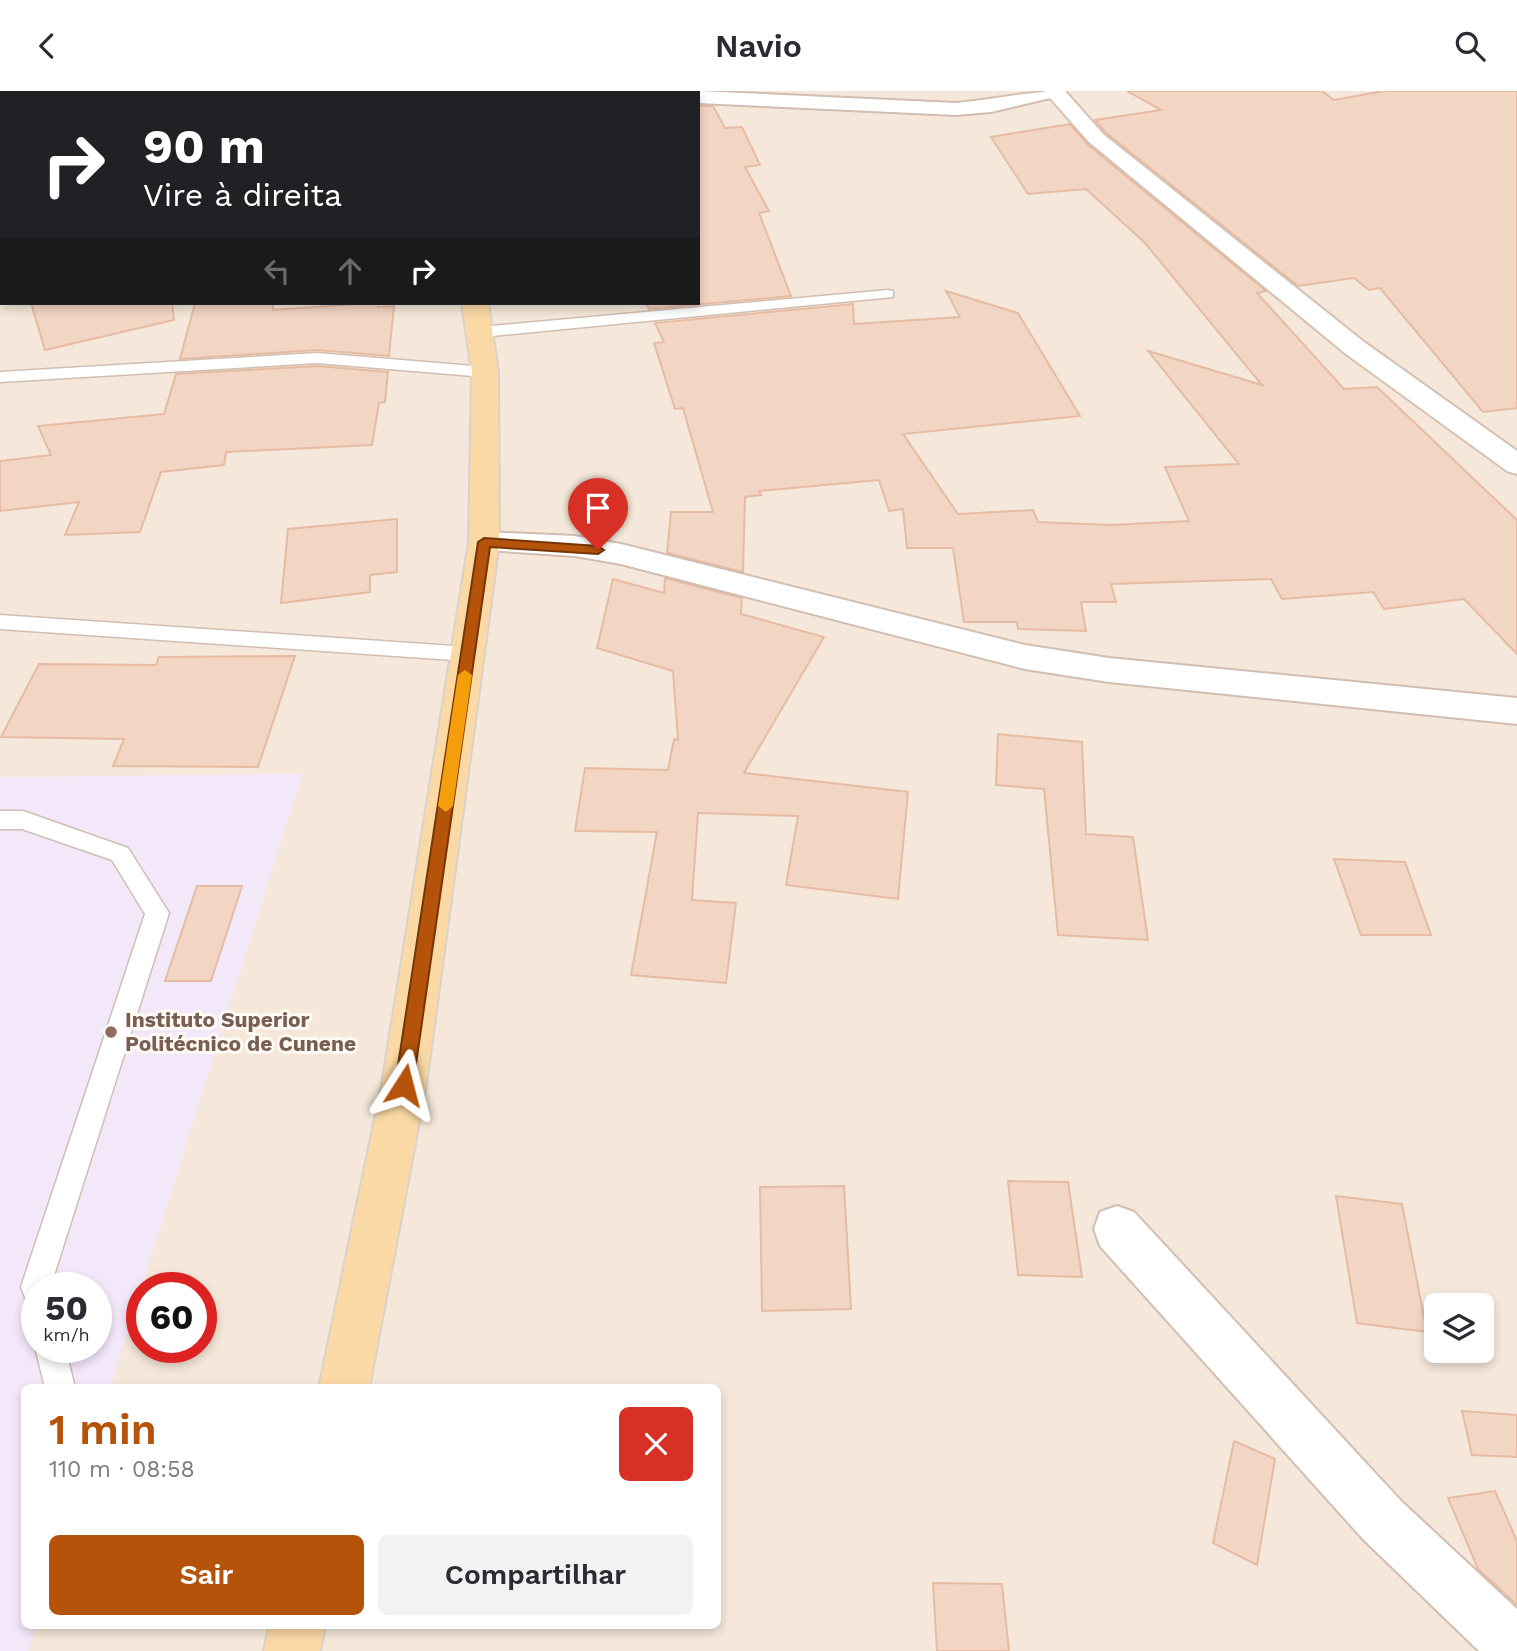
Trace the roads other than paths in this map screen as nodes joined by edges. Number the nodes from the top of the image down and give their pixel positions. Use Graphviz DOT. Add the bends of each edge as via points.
graph roads {
  1 [pos="1055,91"];
  2 [pos="700,97"];
  3 [pos="888,294"];
  4 [pos="692,305"];
  5 [pos="700,305"];
  6 [pos="478,317"];
  7 [pos="485,372"];
  8 [pos="0,377"];
  9 [pos="1517,465"];
  10 [pos="484,542"];
  11 [pos="0,622"];
  12 [pos="468,654"];
  13 [pos="1517,711"];
  14 [pos="0,820"];
  15 [pos="1117,1229"];
  16 [pos="40,1272"];
  17 [pos="54,1363"];
  18 [pos="59,1384"];
  19 [pos="345,1384"];
  20 [pos="296,1629"];
  21 [pos="1517,1648"];
  22 [pos="292,1651"];
  1 -- 2 [label="street" via="956,109"];
  1 -- 9 [label="street" via="1096,138 1323,322"];
  3 -- 5 [label="lane"];
  4 -- 6 [label="lane"];
  6 -- 7 [label="main road"];
  7 -- 8 [label="lane" via="317,358"];
  7 -- 10 [label="main road"];
  10 -- 12 [label="main road"];
  10 -- 13 [label="street" via="575,546 621,554 1025,657 1109,670"];
  11 -- 12 [label="lane"];
  12 -- 19 [label="main road" via="404,1085"];
  14 -- 16 [label="lane" via="23,820 120,853 157,913"];
  15 -- 21 [label="street" via="1382,1520"];
  17 -- 18 [label="lane"];
  20 -- 22 [label="main road"];
}
